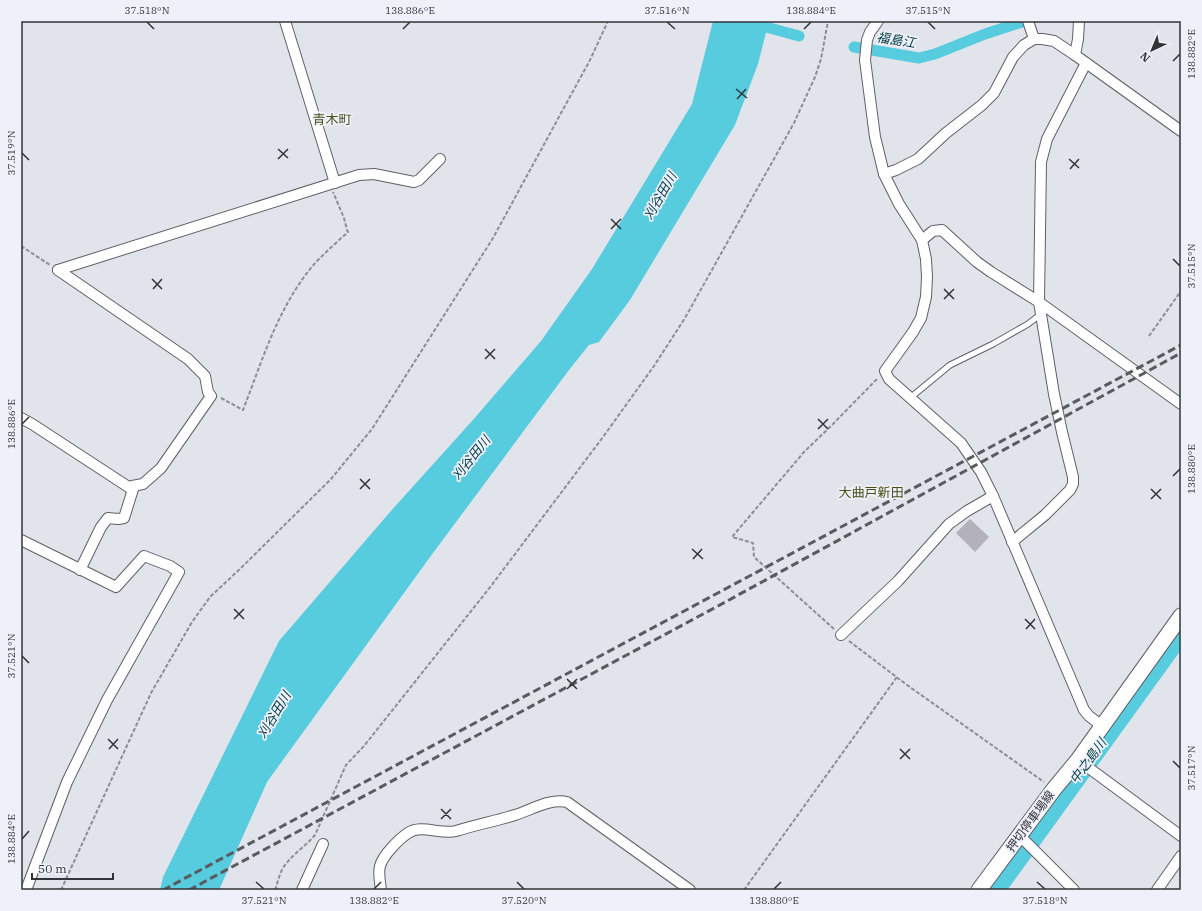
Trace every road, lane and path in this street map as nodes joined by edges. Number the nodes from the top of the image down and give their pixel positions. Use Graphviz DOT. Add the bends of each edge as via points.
graph roads {
  1 [pos="285,21"];
  2 [pos="608,21"];
  3 [pos="828,21"];
  4 [pos="878,21"];
  5 [pos="1079,21"];
  6 [pos="1031,30"];
  7 [pos="1075,55"];
  8 [pos="1086,63"];
  9 [pos="1181,131"];
  10 [pos="440,159"];
  11 [pos="884,174"];
  12 [pos="335,182"];
  13 [pos="922,240"];
  14 [pos="21,246"];
  15 [pos="58,270"];
  16 [pos="1181,291"];
  17 [pos="1039,302"];
  18 [pos="1041,314"];
  19 [pos="1149,336"];
  20 [pos="885,371"];
  21 [pos="208,390"];
  22 [pos="910,398"];
  23 [pos="1181,404"];
  24 [pos="21,418"];
  25 [pos="134,486"];
  26 [pos="993,496"];
  27 [pos="21,540"];
  28 [pos="1012,542"];
  29 [pos="80,570"];
  30 [pos="1181,616"];
  31 [pos="841,635"];
  32 [pos="897,677"];
  33 [pos="1102,726"];
  34 [pos="1078,760"];
  35 [pos="1054,789"];
  36 [pos="1019,836"];
  37 [pos="1181,836"];
  38 [pos="323,844"];
  39 [pos="1181,856"];
  40 [pos="26,890"];
  41 [pos="61,890"];
  42 [pos="275,890"];
  43 [pos="302,890"];
  44 [pos="381,890"];
  45 [pos="690,890"];
  46 [pos="744,890"];
  47 [pos="979,890"];
  48 [pos="1074,890"];
  49 [pos="1157,890"];
  1 -- 12 [label="street"];
  2 -- 41 [label="path" via="590,60 493,238 372,429 331,479 210,597 192,622 151,693"];
  3 -- 42 [label="path" via="821,59 794,123 685,318 603,437 491,586 364,746 346,765 315,835 284,865"];
  4 -- 11 [label="street" via="867,40 865,60 875,136"];
  5 -- 7 [label="street"];
  6 -- 7 [label="street" via="1042,39 1054,42"];
  6 -- 11 [label="street" via="994,93 982,105 946,133 918,160"];
  7 -- 8 [label="street"];
  8 -- 9 [label="street"];
  8 -- 17 [label="street" via="1044,148 1041,162"];
  10 -- 12 [label="street" via="414,182 374,174 359,175"];
  11 -- 13 [label="street"];
  12 -- 15 [label="street"];
  12 -- 21 [label="path" via="332,191 348,232 317,261 279,318 243,410"];
  13 -- 17 [label="street" via="933,231 942,230 977,262"];
  13 -- 20 [label="street" via="926,259 926,297 913,332"];
  14 -- 15 [label="path"];
  15 -- 21 [label="street" via="188,359 204,376"];
  16 -- 19 [label="path"];
  17 -- 18 [label="street"];
  17 -- 23 [label="street"];
  18 -- 22 [label="lane" via="993,344 950,365"];
  18 -- 28 [label="street" via="1054,394 1074,484 1045,515"];
  20 -- 22 [label="street" via="889,379"];
  20 -- 31 [label="path" via="804,452 732,537 753,543 754,557"];
  21 -- 25 [label="street" via="211,396 161,468 143,484"];
  22 -- 26 [label="street" via="961,443 981,472"];
  24 -- 25 [label="street" via="130,488"];
  25 -- 29 [label="street" via="124,518 108,518"];
  26 -- 28 [label="street"];
  26 -- 31 [label="street" via="949,524 898,581"];
  27 -- 29 [label="street"];
  28 -- 33 [label="street" via="1084,710"];
  29 -- 40 [label="street" via="116,586 144,556 179,572 107,700 81,754"];
  30 -- 33 [label="main road, 押切停車場線"];
  31 -- 32 [label="path"];
  32 -- 35 [label="path"];
  32 -- 46 [label="path"];
  33 -- 34 [label="main road, 押切停車場線"];
  34 -- 35 [label="main road, 押切停車場線"];
  34 -- 37 [label="street"];
  35 -- 36 [label="main road, 押切停車場線"];
  36 -- 47 [label="main road, 押切停車場線"];
  36 -- 48 [label="street"];
  38 -- 43 [label="street"];
  39 -- 49 [label="street"];
  44 -- 45 [label="street" via="380,865 390,850 409,832 452,832 560,801 568,802"];
}
